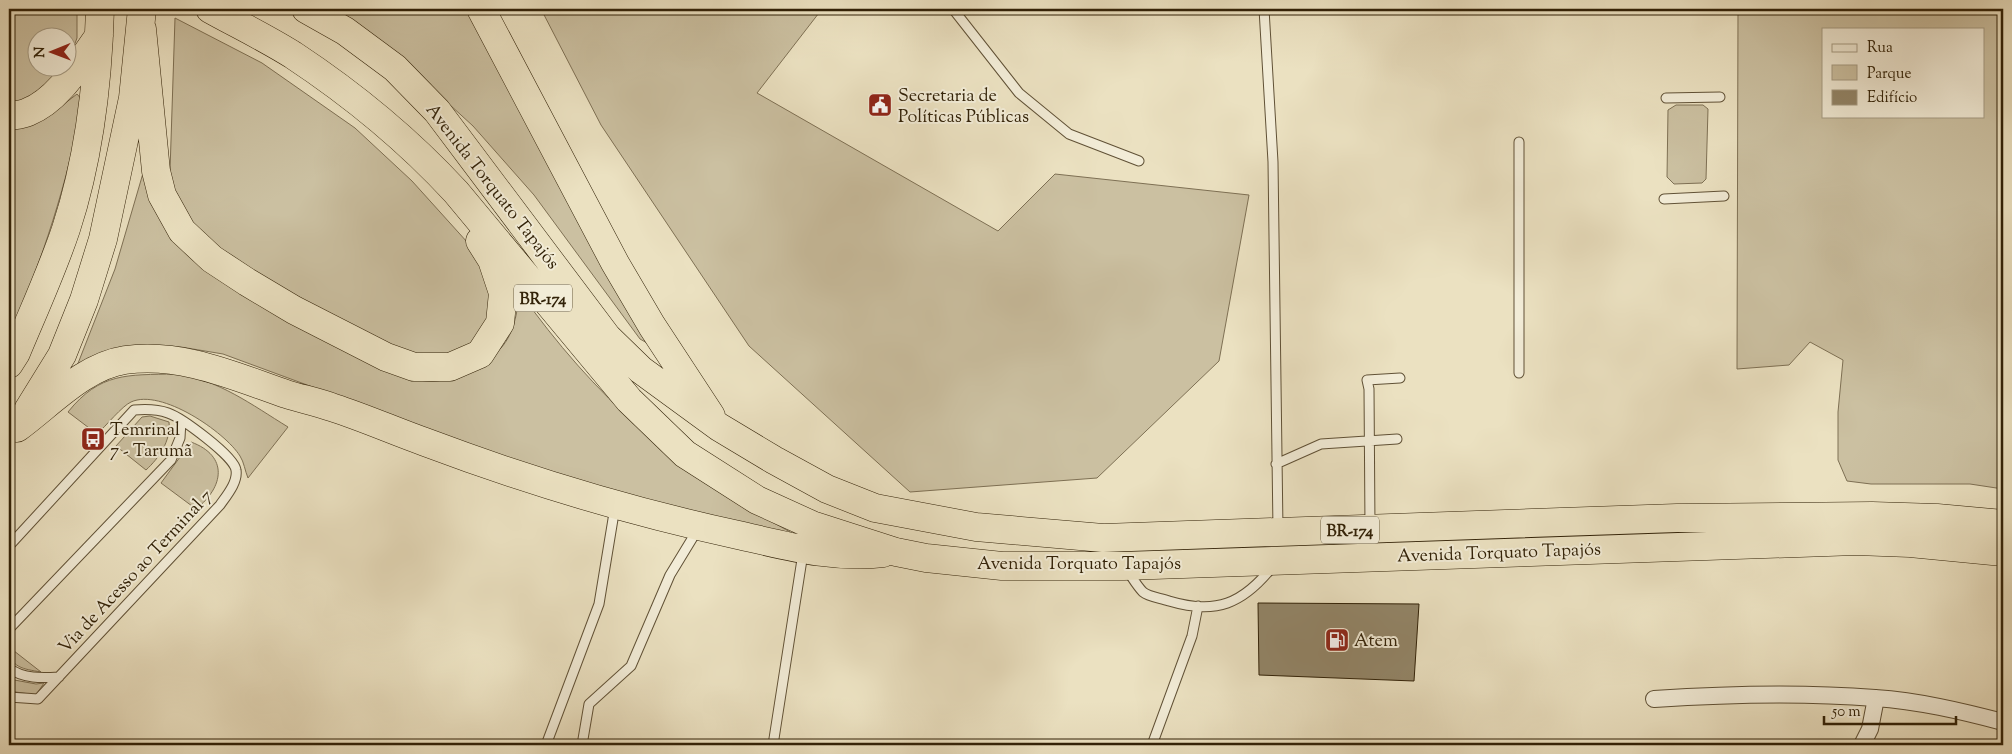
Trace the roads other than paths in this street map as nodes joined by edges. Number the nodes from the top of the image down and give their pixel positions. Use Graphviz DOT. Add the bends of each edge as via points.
graph roads {
  1 [pos="100,9"];
  2 [pos="210,9"];
  3 [pos="306,9"];
  4 [pos="481,9"];
  5 [pos="953,9"];
  6 [pos="1264,9"];
  7 [pos="142,19"];
  8 [pos="99,36"];
  9 [pos="1720,97"];
  10 [pos="1666,98"];
  11 [pos="9,116"];
  12 [pos="1519,142"];
  13 [pos="427,160"];
  14 [pos="1139,161"];
  15 [pos="1724,196"];
  16 [pos="1664,199"];
  17 [pos="9,364"];
  18 [pos="1519,373"];
  19 [pos="1400,378"];
  20 [pos="181,420"];
  21 [pos="719,427"];
  22 [pos="13,433"];
  23 [pos="1397,439"];
  24 [pos="1370,441"];
  25 [pos="1276,464"];
  26 [pos="615,504"];
  27 [pos="2003,524"];
  28 [pos="699,527"];
  29 [pos="1370,530"];
  30 [pos="9,546"];
  31 [pos="1278,547"];
  32 [pos="804,549"];
  33 [pos="896,552"];
  34 [pos="2003,552"];
  35 [pos="1124,566"];
  36 [pos="1198,606"];
  37 [pos="9,629"];
  38 [pos="9,668"];
  39 [pos="59,678"];
  40 [pos="9,697"];
  41 [pos="1876,698"];
  42 [pos="1654,699"];
  43 [pos="2003,722"];
  44 [pos="546,745"];
  45 [pos="582,745"];
  46 [pos="773,745"];
  47 [pos="1152,745"];
  48 [pos="1862,745"];
  1 -- 8 [label="highway"];
  2 -- 13 [label="highway, Avenida Torquato Tapajós / BR-174" via="291,54 345,91"];
  3 -- 21 [label="highway, Avenida Torquato Tapajós / BR-174" via="344,31 394,68 437,111 607,336 641,370"];
  4 -- 21 [label="highway" via="611,256 652,326"];
  5 -- 14 [label="lane" via="1019,93 1069,134"];
  6 -- 25 [label="lane" via="1272,162"];
  7 -- 13 [label="highway" via="156,171 162,195 182,231 246,282 386,357 414,367 450,367 480,354 500,323 503,293 492,260"];
  7 -- 22 [label="highway" via="122,158 103,239 84,300 62,355"];
  8 -- 11 [label="highway" via="49,99 28,112"];
  8 -- 17 [label="highway" via="81,173 66,230"];
  9 -- 10 [label="lane"];
  12 -- 18 [label="lane"];
  13 -- 33 [label="highway, Avenida Torquato Tapajós / BR-174" via="628,400 685,454 757,500 812,525"];
  15 -- 16 [label="lane"];
  19 -- 24 [label="lane" via="1367,380"];
  20 -- 30 [label="lane, Via de Acesso ao Terminal 7" via="157,410 134,410"];
  20 -- 37 [label="lane" via="180,438 172,460"];
  20 -- 39 [label="lane, Via de Acesso ao Terminal 7" via="232,460 236,470 231,489 220,505"];
  21 -- 31 [label="highway, Avenida Torquato Tapajós / BR-174" via="827,489 884,510 976,527 1103,538"];
  22 -- 26 [label="highway" via="92,372 123,360 167,359 248,379 519,475"];
  23 -- 24 [label="lane"];
  24 -- 25 [label="lane" via="1321,444"];
  24 -- 29 [label="lane"];
  25 -- 31 [label="lane"];
  26 -- 28 [label="highway"];
  26 -- 44 [label="lane" via="599,604"];
  27 -- 29 [label="highway, Avenida Torquato Tapajós / BR-174" via="1872,516 1677,518"];
  28 -- 32 [label="highway"];
  28 -- 45 [label="lane" via="670,575 631,666 589,704"];
  29 -- 31 [label="highway, Avenida Torquato Tapajós / BR-174"];
  31 -- 34 [label="highway, Avenida Torquato Tapajós / BR-174" via="1856,542 1910,543"];
  31 -- 35 [label="highway, Avenida Torquato Tapajós / BR-174"];
  31 -- 36 [label="lane" via="1258,586 1239,599 1214,607"];
  32 -- 33 [label="highway" via="855,556"];
  32 -- 46 [label="lane"];
  33 -- 35 [label="highway, Avenida Torquato Tapajós / BR-174" via="1002,566"];
  35 -- 36 [label="lane" via="1144,593 1183,605"];
  36 -- 47 [label="lane" via="1192,636"];
  38 -- 39 [label="lane, Via de Acesso ao Terminal 7" via="26,676"];
  39 -- 40 [label="lane, Via de Acesso ao Terminal 7" via="38,699"];
  41 -- 42 [label="street" via="1746,694"];
  41 -- 43 [label="street" via="1952,709"];
  41 -- 48 [label="street" via="1870,729"];
}
